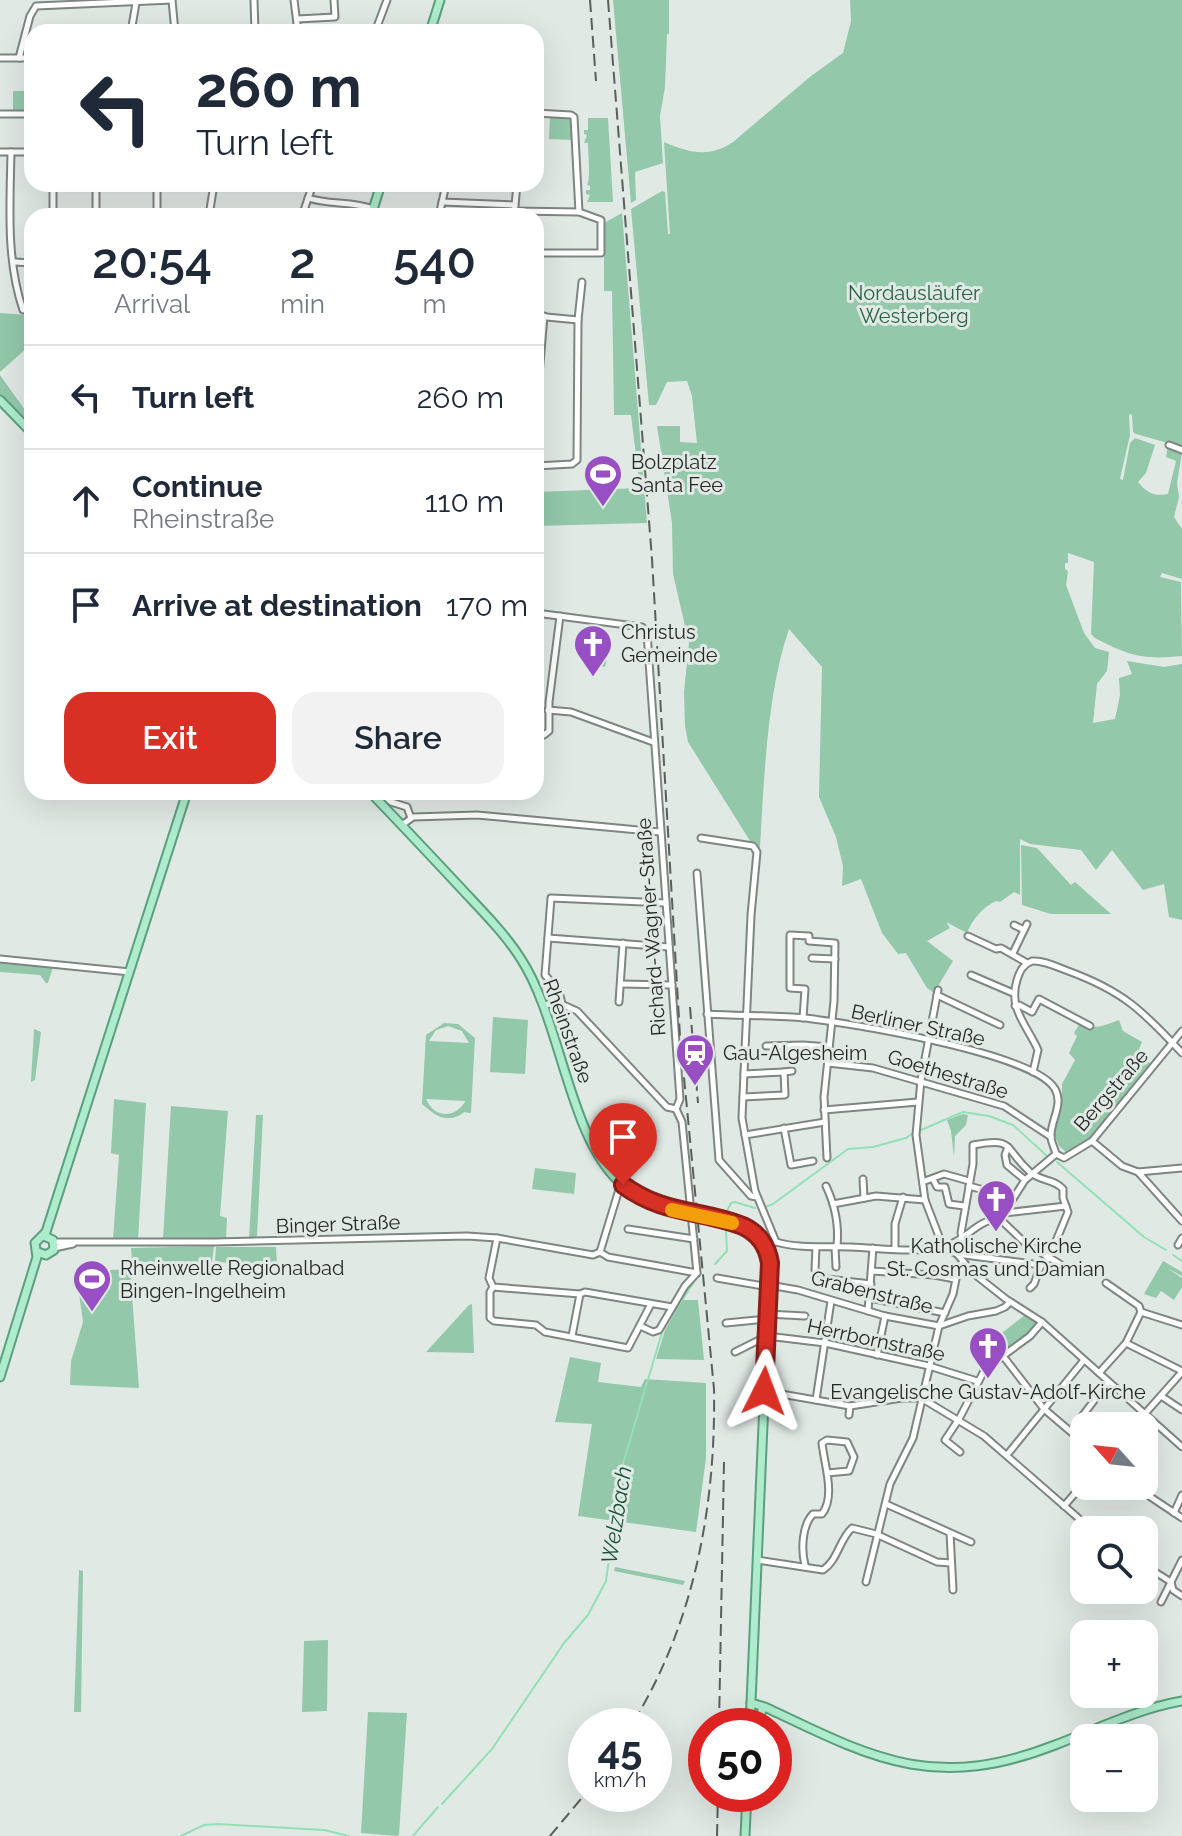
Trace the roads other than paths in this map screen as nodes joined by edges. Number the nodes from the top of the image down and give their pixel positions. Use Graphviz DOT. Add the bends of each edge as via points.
graph roads {
  1 [pos="172,0"];
  2 [pos="254,0"];
  3 [pos="294,0"];
  4 [pos="334,0"];
  5 [pos="387,0"];
  6 [pos="440,0"];
  7 [pos="136,3"];
  8 [pos="297,19"];
  9 [pos="28,24"];
  10 [pos="132,24"];
  11 [pos="174,24"];
  12 [pos="255,24"];
  13 [pos="297,24"];
  14 [pos="378,24"];
  15 [pos="432,24"];
  16 [pos="24,39"];
  17 [pos="0,58"];
  18 [pos="19,58"];
  19 [pos="24,58"];
  20 [pos="0,114"];
  21 [pos="24,114"];
  22 [pos="544,114"];
  23 [pos="0,152"];
  24 [pos="11,152"];
  25 [pos="24,152"];
  26 [pos="310,192"];
  27 [pos="444,192"];
  28 [pos="308,198"];
  29 [pos="442,202"];
  30 [pos="305,208"];
  31 [pos="367,208"];
  32 [pos="441,208"];
  33 [pos="490,208"];
  34 [pos="544,211"];
  35 [pos="579,212"];
  36 [pos="544,253"];
  37 [pos="15,262"];
  38 [pos="24,263"];
  39 [pos="582,282"];
  40 [pos="23,310"];
  41 [pos="544,316"];
  42 [pos="578,320"];
  43 [pos="0,400"];
  44 [pos="0,407"];
  45 [pos="24,425"];
  46 [pos="24,432"];
  47 [pos="1169,445"];
  48 [pos="1182,450"];
  49 [pos="544,465"];
  50 [pos="544,614"];
  51 [pos="560,616"];
  52 [pos="548,710"];
  53 [pos="544,735"];
  54 [pos="653,742"];
  55 [pos="184,800"];
  56 [pos="378,800"];
  57 [pos="389,800"];
  58 [pos="411,818"];
  59 [pos="402,825"];
  60 [pos="660,832"];
  61 [pos="701,838"];
  62 [pos="697,873"];
  63 [pos="666,903"];
  64 [pos="1014,925"];
  65 [pos="968,936"];
  66 [pos="548,938"];
  67 [pos="623,943"];
  68 [pos="669,947"];
  69 [pos="1013,953"];
  70 [pos="812,958"];
  71 [pos="0,959"];
  72 [pos="835,959"];
  73 [pos="1027,963"];
  74 [pos="130,972"];
  75 [pos="971,975"];
  76 [pos="621,984"];
  77 [pos="672,985"];
  78 [pos="1013,993"];
  79 [pos="619,1002"];
  80 [pos="562,1004"];
  81 [pos="1015,1006"];
  82 [pos="545,1008"];
  83 [pos="707,1014"];
  84 [pos="747,1016"];
  85 [pos="803,1018"];
  86 [pos="831,1023"];
  87 [pos="1000,1025"];
  88 [pos="1090,1026"];
  89 [pos="1182,1031"];
  90 [pos="927,1040"];
  91 [pos="1173,1043"];
  92 [pos="766,1046"];
  93 [pos="829,1047"];
  94 [pos="1182,1053"];
  95 [pos="828,1063"];
  96 [pos="792,1071"];
  97 [pos="784,1072"];
  98 [pos="1033,1072"];
  99 [pos="744,1074"];
  100 [pos="921,1080"];
  101 [pos="743,1097"];
  102 [pos="918,1102"];
  103 [pos="676,1109"];
  104 [pos="824,1110"];
  105 [pos="825,1122"];
  106 [pos="784,1128"];
  107 [pos="745,1135"];
  108 [pos="1051,1137"];
  109 [pos="1092,1141"];
  110 [pos="1009,1146"];
  111 [pos="1056,1154"];
  112 [pos="827,1158"];
  113 [pos="813,1161"];
  114 [pos="1182,1168"];
  115 [pos="1138,1172"];
  116 [pos="1031,1174"];
  117 [pos="863,1179"];
  118 [pos="933,1179"];
  119 [pos="1025,1180"];
  120 [pos="925,1181"];
  121 [pos="969,1184"];
  122 [pos="624,1186"];
  123 [pos="826,1186"];
  124 [pos="757,1197"];
  125 [pos="903,1197"];
  126 [pos="864,1198"];
  127 [pos="1013,1198"];
  128 [pos="925,1200"];
  129 [pos="833,1204"];
  130 [pos="964,1206"];
  131 [pos="1066,1206"];
  132 [pos="1002,1216"];
  133 [pos="1182,1220"];
  134 [pos="628,1229"];
  135 [pos="774,1233"];
  136 [pos="497,1238"];
  137 [pos="1182,1238"];
  138 [pos="694,1239"];
  139 [pos="963,1240"];
  140 [pos="51,1241"];
  141 [pos="776,1242"];
  142 [pos="1178,1245"];
  143 [pos="766,1247"];
  144 [pos="816,1247"];
  145 [pos="836,1247"];
  146 [pos="943,1247"];
  147 [pos="873,1248"];
  148 [pos="895,1249"];
  149 [pos="600,1252"];
  150 [pos="40,1254"];
  151 [pos="957,1254"];
  152 [pos="1049,1258"];
  153 [pos="963,1261"];
  154 [pos="1060,1264"];
  155 [pos="1041,1265"];
  156 [pos="836,1267"];
  157 [pos="872,1271"];
  158 [pos="697,1273"];
  159 [pos="717,1278"];
  160 [pos="955,1280"];
  161 [pos="1106,1283"];
  162 [pos="871,1284"];
  163 [pos="769,1286"];
  164 [pos="493,1287"];
  165 [pos="1030,1288"];
  166 [pos="580,1294"];
  167 [pos="870,1298"];
  168 [pos="831,1301"];
  169 [pos="1010,1302"];
  170 [pos="651,1304"];
  171 [pos="672,1307"];
  172 [pos="868,1311"];
  173 [pos="1141,1312"];
  174 [pos="945,1313"];
  175 [pos="767,1316"];
  176 [pos="805,1316"];
  177 [pos="885,1316"];
  178 [pos="1042,1322"];
  179 [pos="726,1323"];
  180 [pos="1182,1325"];
  181 [pos="640,1326"];
  182 [pos="939,1326"];
  183 [pos="572,1336"];
  184 [pos="767,1336"];
  185 [pos="825,1343"];
  186 [pos="1126,1343"];
  187 [pos="735,1352"];
  188 [pos="877,1355"];
  189 [pos="1003,1356"];
  190 [pos="1084,1360"];
  191 [pos="929,1366"];
  192 [pos="1182,1371"];
  193 [pos="1099,1373"];
  194 [pos="0,1377"];
  195 [pos="977,1381"];
  196 [pos="1108,1382"];
  197 [pos="764,1391"];
  198 [pos="1161,1396"];
  199 [pos="921,1398"];
  200 [pos="816,1400"];
  201 [pos="850,1406"];
  202 [pos="1044,1409"];
  203 [pos="1182,1410"];
  204 [pos="1085,1412"];
  205 [pos="1143,1412"];
  206 [pos="1147,1412"];
  207 [pos="849,1415"];
  208 [pos="959,1419"];
  209 [pos="1158,1426"];
  210 [pos="1070,1430"];
  211 [pos="1182,1447"];
  212 [pos="960,1452"];
  213 [pos="1007,1455"];
  214 [pos="827,1473"];
  215 [pos="1181,1498"];
  216 [pos="1070,1499"];
  217 [pos="1155,1500"];
  218 [pos="886,1504"];
  219 [pos="1064,1506"];
  220 [pos="1174,1513"];
  221 [pos="1076,1516"];
  222 [pos="1182,1518"];
  223 [pos="950,1533"];
  224 [pos="876,1534"];
  225 [pos="971,1542"];
  226 [pos="757,1560"];
  227 [pos="1182,1560"];
  228 [pos="951,1563"];
  229 [pos="805,1565"];
  230 [pos="1158,1574"];
  231 [pos="866,1582"];
  232 [pos="1171,1582"];
  233 [pos="953,1590"];
  234 [pos="1182,1596"];
  235 [pos="1161,1602"];
  236 [pos="1182,1701"];
  237 [pos="751,1703"];
  238 [pos="751,1708"];
  239 [pos="755,1708"];
  240 [pos="764,1708"];
  241 [pos="792,1720"];
  242 [pos="746,1812"];
  243 [pos="745,1836"];
  1 -- 7 [label="street"];
  1 -- 11 [label="street"];
  2 -- 12 [label="street"];
  3 -- 8 [label="street"];
  4 -- 8 [label="street" via="335,17"];
  5 -- 14 [label="street"];
  6 -- 15 [label="main road"];
  7 -- 9 [label="street" via="36,6"];
  7 -- 10 [label="street"];
  8 -- 13 [label="street"];
  16 -- 18 [label="street"];
  17 -- 18 [label="street"];
  18 -- 19 [label="street"];
  20 -- 21 [label="street"];
  22 -- 35 [label="street" via="573,116"];
  23 -- 24 [label="street"];
  24 -- 25 [label="street"];
  24 -- 37 [label="street"];
  26 -- 28 [label="street"];
  27 -- 29 [label="street"];
  28 -- 30 [label="street"];
  28 -- 31 [label="street"];
  29 -- 32 [label="street"];
  29 -- 33 [label="street"];
  34 -- 35 [label="street"];
  35 -- 36 [label="street" via="601,220 602,250"];
  37 -- 38 [label="street"];
  37 -- 40 [label="street" via="14,285"];
  39 -- 42 [label="street"];
  41 -- 42 [label="street"];
  42 -- 49 [label="street" via="577,460"];
  43 -- 45 [label="main road"];
  44 -- 46 [label="main road"];
  47 -- 48 [label="street"];
  50 -- 51 [label="street"];
  51 -- 52 [label="street"];
  51 -- 54 [label="street, Richard-Wagner-Straße" via="645,630"];
  52 -- 53 [label="street"];
  52 -- 54 [label="street" via="571,712"];
  54 -- 60 [label="street, Richard-Wagner-Straße"];
  55 -- 74 [label="main road"];
  56 -- 59 [label="main road, Rheinstraße"];
  57 -- 58 [label="street" via="406,806"];
  58 -- 59 [label="street"];
  58 -- 60 [label="street" via="477,815"];
  59 -- 82 [label="main road, Rheinstraße" via="508,940"];
  60 -- 63 [label="street, Richard-Wagner-Straße"];
  61 -- 84 [label="street" via="753,846 757,852"];
  62 -- 83 [label="street"];
  63 -- 66 [label="street" via="551,898"];
  63 -- 68 [label="street, Richard-Wagner-Straße"];
  64 -- 69 [label="street" via="1026,927"];
  65 -- 69 [label="street"];
  66 -- 67 [label="street"];
  66 -- 80 [label="street" via="545,975"];
  67 -- 68 [label="street"];
  67 -- 76 [label="street"];
  68 -- 77 [label="street, Richard-Wagner-Straße"];
  69 -- 73 [label="street"];
  70 -- 72 [label="street"];
  71 -- 74 [label="street"];
  72 -- 85 [label="street" via="835,943 790,935 790,988 805,989"];
  72 -- 86 [label="street"];
  73 -- 78 [label="street"];
  73 -- 91 [label="street" via="1039,961 1107,986 1130,1000"];
  74 -- 140 [label="main road" via="56,1200"];
  75 -- 78 [label="street"];
  76 -- 77 [label="street"];
  76 -- 79 [label="street"];
  77 -- 103 [label="street, Richard-Wagner-Straße" via="680,1099"];
  78 -- 81 [label="street"];
  80 -- 82 [label="street"];
  80 -- 103 [label="street" via="577,1011 667,1107"];
  81 -- 88 [label="street" via="1032,1012 1039,999"];
  81 -- 98 [label="street" via="1038,1050"];
  82 -- 122 [label="main road, Rheinstraße" via="591,1141"];
  83 -- 84 [label="street, Berliner Straße"];
  83 -- 124 [label="street" via="719,1160"];
  84 -- 85 [label="street, Berliner Straße"];
  84 -- 99 [label="street"];
  85 -- 86 [label="street, Berliner Straße"];
  86 -- 90 [label="street, Berliner Straße"];
  86 -- 93 [label="street"];
  87 -- 90 [label="street" via="938,992"];
  89 -- 91 [label="street, Bergstraße"];
  90 -- 98 [label="street, Berliner Straße"];
  90 -- 100 [label="street"];
  91 -- 94 [label="street"];
  91 -- 109 [label="street, Bergstraße"];
  92 -- 93 [label="street"];
  93 -- 95 [label="street"];
  95 -- 100 [label="street, Goethestraße"];
  95 -- 104 [label="street"];
  96 -- 97 [label="street"];
  97 -- 99 [label="street"];
  97 -- 101 [label="street" via="785,1095"];
  98 -- 108 [label="street" via="1050,1082 1057,1095"];
  99 -- 101 [label="street"];
  100 -- 102 [label="street"];
  100 -- 108 [label="street, Goethestraße" via="1004,1106"];
  101 -- 107 [label="street"];
  102 -- 104 [label="street"];
  102 -- 120 [label="street" via="916,1135"];
  103 -- 138 [label="street, Richard-Wagner-Straße" via="682,1122"];
  104 -- 105 [label="street"];
  105 -- 106 [label="street"];
  105 -- 112 [label="street"];
  106 -- 107 [label="street"];
  106 -- 113 [label="street" via="791,1165"];
  107 -- 124 [label="street"];
  108 -- 111 [label="street"];
  109 -- 111 [label="street, Bergstraße" via="1064,1158"];
  109 -- 115 [label="street"];
  110 -- 116 [label="street"];
  110 -- 119 [label="street" via="1007,1165"];
  110 -- 121 [label="street" via="995,1141 973,1145"];
  111 -- 116 [label="street"];
  114 -- 115 [label="street"];
  115 -- 133 [label="street"];
  116 -- 119 [label="street"];
  116 -- 131 [label="street" via="1059,1185"];
  117 -- 126 [label="street"];
  118 -- 120 [label="street"];
  118 -- 121 [label="street" via="944,1174"];
  118 -- 130 [label="street" via="937,1187 945,1187 949,1204"];
  119 -- 127 [label="street"];
  120 -- 128 [label="street"];
  121 -- 127 [label="street"];
  121 -- 130 [label="street"];
  122 -- 143 [label="main road, Rheinstraße, bridge" via="651,1202 743,1226"];
  122 -- 149 [label="street"];
  123 -- 129 [label="street"];
  124 -- 135 [label="street"];
  125 -- 126 [label="street"];
  125 -- 128 [label="street"];
  125 -- 148 [label="street"];
  126 -- 129 [label="street"];
  127 -- 132 [label="street"];
  128 -- 146 [label="street"];
  129 -- 145 [label="street"];
  130 -- 139 [label="street"];
  131 -- 132 [label="street"];
  131 -- 152 [label="street"];
  132 -- 139 [label="street" via="978,1224"];
  132 -- 152 [label="street" via="1025,1243"];
  134 -- 138 [label="street"];
  135 -- 141 [label="street"];
  135 -- 143 [label="street"];
  136 -- 140 [label="street, Binger Straße"];
  136 -- 149 [label="street, Binger Straße"];
  136 -- 164 [label="street" via="489,1278"];
  137 -- 142 [label="street"];
  138 -- 158 [label="street, Richard-Wagner-Straße"];
  139 -- 146 [label="street"];
  140 -- 150 [label="main road" via="50,1254"];
  140 -- 150 [label="main road" via="36,1241"];
  141 -- 143 [label="street"];
  141 -- 144 [label="street"];
  143 -- 163 [label="main road"];
  144 -- 145 [label="street"];
  144 -- 162 [label="street" via="815,1270 827,1279"];
  145 -- 147 [label="street"];
  145 -- 156 [label="street"];
  146 -- 148 [label="street"];
  146 -- 151 [label="street"];
  147 -- 148 [label="street"];
  147 -- 157 [label="street"];
  149 -- 158 [label="street, Binger Straße"];
  150 -- 194 [label="main road"];
  151 -- 153 [label="street"];
  151 -- 155 [label="street"];
  152 -- 154 [label="street"];
  152 -- 155 [label="street"];
  153 -- 160 [label="street"];
  153 -- 169 [label="street"];
  155 -- 165 [label="street"];
  157 -- 160 [label="street"];
  157 -- 162 [label="street"];
  158 -- 171 [label="street"];
  159 -- 163 [label="street, Grabenstraße"];
  160 -- 174 [label="street"];
  161 -- 173 [label="street"];
  162 -- 167 [label="street"];
  163 -- 168 [label="street, Grabenstraße"];
  163 -- 175 [label="main road"];
  164 -- 166 [label="street"];
  164 -- 183 [label="street" via="494,1321 536,1325 545,1332"];
  166 -- 170 [label="street"];
  166 -- 183 [label="street"];
  167 -- 172 [label="street"];
  167 -- 174 [label="street"];
  168 -- 172 [label="street, Grabenstraße"];
  168 -- 185 [label="street"];
  169 -- 178 [label="street"];
  169 -- 182 [label="street, Grabenstraße" via="996,1311"];
  170 -- 171 [label="street"];
  170 -- 181 [label="street"];
  171 -- 181 [label="street" via="659,1330"];
  172 -- 177 [label="street, Grabenstraße"];
  173 -- 180 [label="street"];
  173 -- 186 [label="street"];
  174 -- 182 [label="street"];
  175 -- 176 [label="street"];
  175 -- 179 [label="street"];
  175 -- 184 [label="main road"];
  177 -- 182 [label="street, Grabenstraße"];
  177 -- 188 [label="street"];
  178 -- 189 [label="street"];
  178 -- 190 [label="street"];
  181 -- 183 [label="street" via="628,1348"];
  182 -- 191 [label="street"];
  184 -- 185 [label="street, Herrbornstraße"];
  184 -- 187 [label="street"];
  184 -- 197 [label="main road"];
  185 -- 188 [label="street, Herrbornstraße"];
  185 -- 200 [label="street"];
  186 -- 192 [label="street"];
  186 -- 193 [label="street"];
  188 -- 191 [label="street, Herrbornstraße"];
  189 -- 195 [label="street"];
  189 -- 202 [label="street"];
  190 -- 193 [label="street"];
  190 -- 202 [label="street"];
  191 -- 195 [label="street, Herrbornstraße"];
  191 -- 199 [label="street"];
  192 -- 198 [label="street"];
  193 -- 196 [label="street"];
  195 -- 208 [label="street"];
  196 -- 204 [label="street"];
  196 -- 205 [label="street"];
  197 -- 200 [label="street"];
  197 -- 226 [label="main road"];
  198 -- 203 [label="street"];
  198 -- 206 [label="street"];
  199 -- 201 [label="street"];
  199 -- 208 [label="street"];
  199 -- 218 [label="street" via="913,1438"];
  200 -- 201 [label="street"];
  201 -- 207 [label="street"];
  202 -- 210 [label="street"];
  202 -- 213 [label="street"];
  208 -- 212 [label="street" via="945,1440"];
  208 -- 213 [label="street"];
  209 -- 211 [label="street"];
  213 -- 219 [label="street"];
  214 -- 214 [label="street" via="849,1471 854,1457 847,1442 822,1442"];
  214 -- 229 [label="street" via="826,1509 809,1518"];
  215 -- 220 [label="street"];
  216 -- 219 [label="street"];
  217 -- 220 [label="street"];
  218 -- 223 [label="street"];
  218 -- 224 [label="street"];
  219 -- 221 [label="street"];
  220 -- 222 [label="street"];
  223 -- 225 [label="street"];
  223 -- 228 [label="street"];
  224 -- 228 [label="street" via="937,1562"];
  224 -- 229 [label="street" via="852,1528 829,1566 820,1570"];
  224 -- 231 [label="street"];
  226 -- 229 [label="street"];
  226 -- 237 [label="main road"];
  227 -- 232 [label="street"];
  228 -- 233 [label="street"];
  230 -- 232 [label="street"];
  232 -- 234 [label="street"];
  232 -- 235 [label="street"];
  236 -- 241 [label="main road" via="1134,1713 1016,1759 954,1768 870,1755"];
  237 -- 238 [label="main road"];
  237 -- 239 [label="main road"];
  237 -- 240 [label="main road"];
  242 -- 243 [label="main road"];
}
